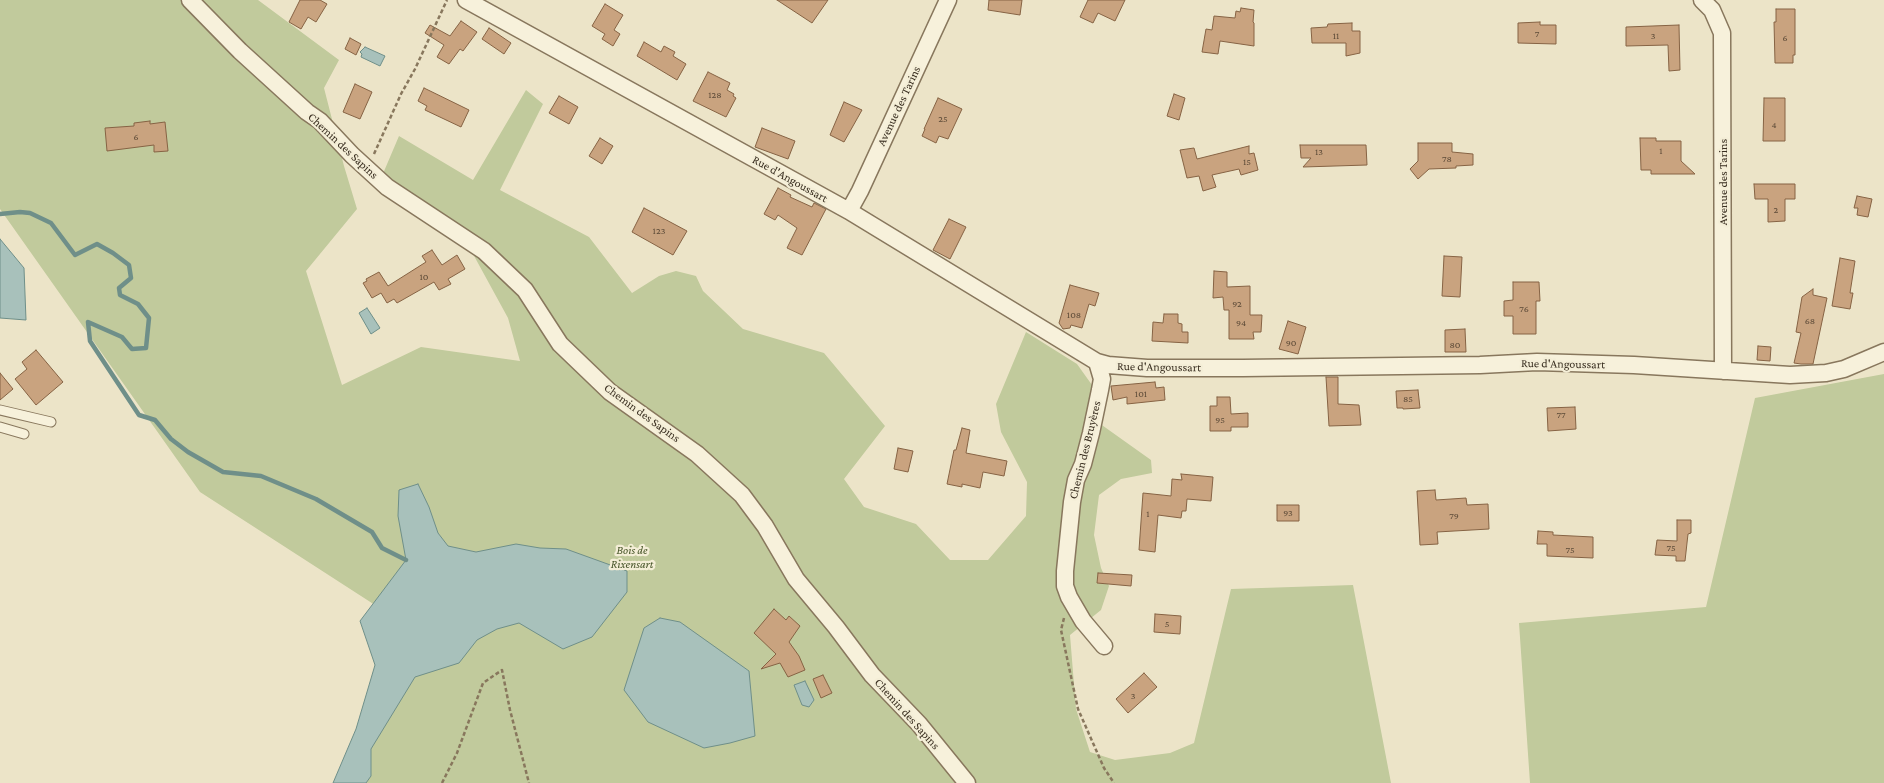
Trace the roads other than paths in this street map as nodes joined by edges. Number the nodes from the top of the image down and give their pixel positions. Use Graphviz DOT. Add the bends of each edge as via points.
graph roads {
  1 [pos="190,0"];
  2 [pos="466,0"];
  3 [pos="948,0"];
  4 [pos="1702,0"];
  5 [pos="849,211"];
  6 [pos="1884,352"];
  7 [pos="1097,362"];
  8 [pos="1723,371"];
  9 [pos="0,410"];
  10 [pos="51,422"];
  11 [pos="0,427"];
  12 [pos="24,434"];
  13 [pos="1104,646"];
  14 [pos="967,783"];
  1 -- 14 [label="street, Chemin des Sapins" via="240,51 368,169 403,198 484,252 525,290 560,344 610,392 697,454 742,495 765,526 796,579 872,675 919,724"];
  2 -- 5 [label="street, Rue d'Angoussart"];
  3 -- 5 [label="street, Avenue des Tarins"];
  4 -- 8 [label="street, Avenue des Tarins" via="1712,10 1722,33"];
  5 -- 7 [label="street, Rue d'Angoussart"];
  6 -- 8 [label="street, Rue d'Angoussart" via="1826,373 1790,375"];
  7 -- 8 [label="street, Rue d'Angoussart" via="1147,368 1537,362"];
  7 -- 13 [label="street, Chemin des Bruyères" via="1102,379 1091,433 1076,480 1064,571 1068,597"];
  9 -- 10 [label="lane"];
  11 -- 12 [label="lane"];
}
